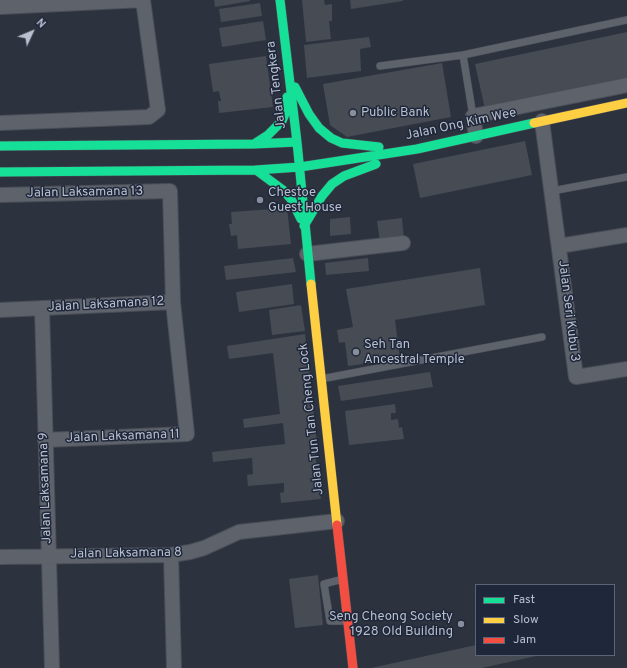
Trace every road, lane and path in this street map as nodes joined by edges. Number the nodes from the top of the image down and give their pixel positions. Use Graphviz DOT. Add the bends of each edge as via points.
graph roads {
  1 [pos="143,0"];
  2 [pos="280,0"];
  3 [pos="0,7"];
  4 [pos="627,20"];
  5 [pos="463,55"];
  6 [pos="380,66"];
  7 [pos="289,75"];
  8 [pos="627,86"];
  9 [pos="627,103"];
  10 [pos="473,116"];
  11 [pos="542,121"];
  12 [pos="0,123"];
  13 [pos="476,136"];
  14 [pos="297,142"];
  15 [pos="254,144"];
  16 [pos="0,146"];
  17 [pos="416,149"];
  18 [pos="300,167"];
  19 [pos="256,170"];
  20 [pos="0,172"];
  21 [pos="627,177"];
  22 [pos="170,191"];
  23 [pos="552,192"];
  24 [pos="0,195"];
  25 [pos="304,226"];
  26 [pos="627,235"];
  27 [pos="403,243"];
  28 [pos="559,246"];
  29 [pos="307,254"];
  30 [pos="172,302"];
  31 [pos="42,308"];
  32 [pos="0,310"];
  33 [pos="542,337"];
  34 [pos="627,369"];
  35 [pos="321,380"];
  36 [pos="45,440"];
  37 [pos="337,521"];
  38 [pos="171,555"];
  39 [pos="48,556"];
  40 [pos="0,557"];
  41 [pos="343,579"];
  42 [pos="348,621"];
  43 [pos="52,668"];
  44 [pos="174,668"];
  45 [pos="353,668"];
  1 -- 3 [label="street"];
  1 -- 12 [label="street" via="158,110 149,117"];
  2 -- 7 [label="main road, Jalan Tengkera"];
  4 -- 5 [label="lane"];
  5 -- 6 [label="lane"];
  5 -- 10 [label="lane"];
  7 -- 14 [label="main road, Jalan Tengkera"];
  7 -- 15 [label="main road" via="285,114 282,120 268,135"];
  7 -- 17 [label="main road" via="309,114 319,128 331,138 355,146"];
  8 -- 10 [label="street"];
  9 -- 11 [label="main road, Jalan Ong Kim Wee"];
  10 -- 13 [label="street"];
  11 -- 13 [label="main road, Jalan Ong Kim Wee"];
  11 -- 23 [label="street, Jalan Seri Kubu 3"];
  13 -- 17 [label="main road, Jalan Ong Kim Wee"];
  14 -- 15 [label="main road"];
  14 -- 18 [label="main road, Jalan Tengkera"];
  15 -- 16 [label="main road"];
  17 -- 18 [label="main road, Jalan Ong Kim Wee"];
  17 -- 25 [label="main road" via="344,176 332,184"];
  18 -- 19 [label="main road, Jalan Ong Kim Wee"];
  18 -- 25 [label="main road, Jalan Tun Tan Cheng Lock"];
  19 -- 20 [label="main road, Jalan Ong Kim Wee"];
  19 -- 25 [label="main road" via="283,190"];
  21 -- 23 [label="lane"];
  22 -- 24 [label="street, Jalan Laksamana 13"];
  22 -- 30 [label="street, Jalan Laksamana 12"];
  23 -- 28 [label="street, Jalan Seri Kubu 3"];
  25 -- 29 [label="main road, Jalan Tun Tan Cheng Lock"];
  26 -- 28 [label="street"];
  27 -- 29 [label="street"];
  28 -- 34 [label="street, Jalan Seri Kubu 3" via="576,377"];
  29 -- 35 [label="main road, Jalan Tun Tan Cheng Lock"];
  30 -- 31 [label="street, Jalan Laksamana 12"];
  30 -- 36 [label="street, Jalan Laksamana 11" via="187,434"];
  31 -- 32 [label="street, Jalan Laksamana 12"];
  31 -- 36 [label="street, Jalan Laksamana 9"];
  33 -- 35 [label="lane"];
  35 -- 37 [label="main road, Jalan Tun Tan Cheng Lock"];
  36 -- 39 [label="street, Jalan Laksamana 9"];
  37 -- 38 [label="street, Jalan Laksamana 8" via="240,532 204,548"];
  37 -- 41 [label="main road, Jalan Tun Tan Cheng Lock"];
  38 -- 39 [label="street, Jalan Laksamana 8"];
  38 -- 44 [label="street"];
  39 -- 40 [label="street, Jalan Laksamana 8"];
  39 -- 43 [label="street, Jalan Laksamana 9"];
  41 -- 42 [label="main road, Jalan Tun Tan Cheng Lock"];
  41 -- 42 [label="lane" via="324,584 330,622"];
  42 -- 45 [label="main road, Jalan Tun Tan Cheng Lock"];
}
